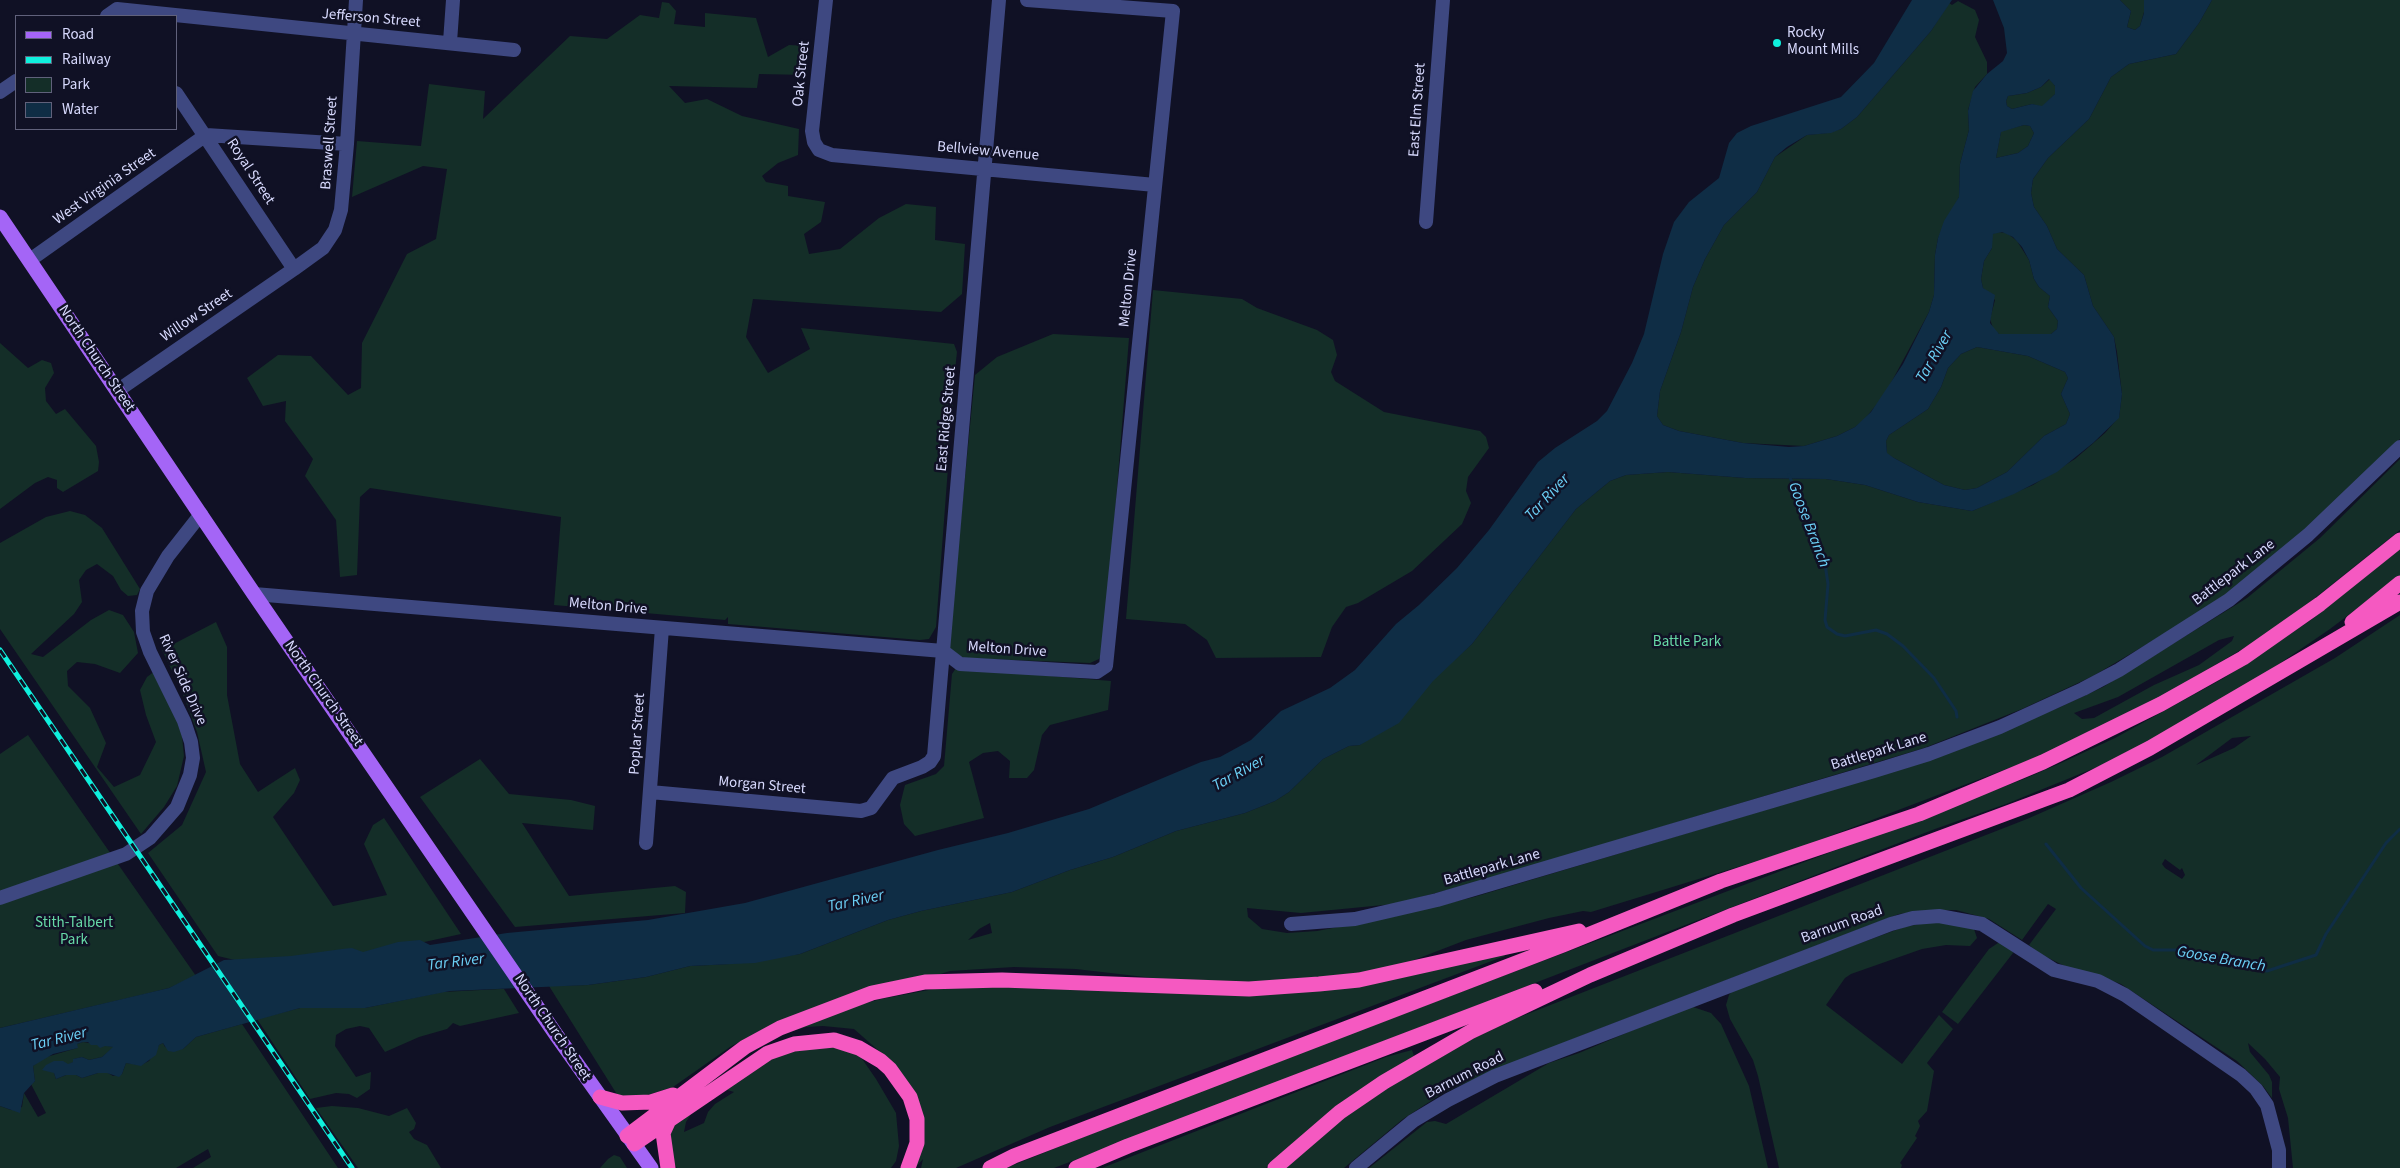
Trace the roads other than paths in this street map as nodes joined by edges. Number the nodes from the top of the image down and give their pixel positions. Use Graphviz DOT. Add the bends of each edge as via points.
graph roads {
  1 [pos="356,0"];
  2 [pos="453,0"];
  3 [pos="826,0"];
  4 [pos="999,0"];
  5 [pos="1027,0"];
  6 [pos="1442,0"];
  7 [pos="115,10"];
  8 [pos="165,15"];
  9 [pos="178,16"];
  10 [pos="353,34"];
  11 [pos="450,42"];
  12 [pos="514,50"];
  13 [pos="15,82"];
  14 [pos="0,92"];
  15 [pos="178,96"];
  16 [pos="206,135"];
  17 [pos="348,144"];
  18 [pos="819,150"];
  19 [pos="985,168"];
  20 [pos="1156,184"];
  21 [pos="0,216"];
  22 [pos="1426,222"];
  23 [pos="30,260"];
  24 [pos="294,269"];
  25 [pos="117,390"];
  26 [pos="2400,447"];
  27 [pos="201,514"];
  28 [pos="2400,540"];
  29 [pos="2400,583"];
  30 [pos="254,594"];
  31 [pos="2400,602"];
  32 [pos="662,628"];
  33 [pos="943,651"];
  34 [pos="2254,689"];
  35 [pos="650,792"];
  36 [pos="871,808"];
  37 [pos="646,843"];
  38 [pos="0,898"];
  39 [pos="1622,922"];
  40 [pos="1291,924"];
  41 [pos="1590,975"];
  42 [pos="684,1092"];
  43 [pos="600,1097"];
  44 [pos="669,1120"];
  45 [pos="630,1140"];
  46 [pos="651,1168"];
  47 [pos="668,1168"];
  48 [pos="908,1168"];
  49 [pos="990,1168"];
  50 [pos="1076,1168"];
  51 [pos="1275,1168"];
  52 [pos="1356,1168"];
  53 [pos="2279,1168"];
  1 -- 10 [label="street, Braswell Street"];
  2 -- 11 [label="street"];
  3 -- 18 [label="street, Oak Street" via="812,131"];
  4 -- 19 [label="street, East Ridge Street"];
  5 -- 20 [label="street, Melton Drive" via="1173,11"];
  6 -- 22 [label="street, East Elm Street"];
  7 -- 8 [label="street, Jefferson Street"];
  9 -- 10 [label="street, Jefferson Street"];
  10 -- 11 [label="street, Jefferson Street"];
  10 -- 17 [label="street, Braswell Street"];
  11 -- 12 [label="street, Jefferson Street"];
  13 -- 14 [label="street"];
  15 -- 16 [label="street, Royal Street"];
  16 -- 17 [label="street"];
  16 -- 23 [label="street, West Virginia Street"];
  16 -- 24 [label="street, Royal Street"];
  17 -- 24 [label="street, Braswell Street" via="341,210 335,230 323,248"];
  18 -- 19 [label="street, Bellview Avenue" via="832,155"];
  19 -- 20 [label="street, Bellview Avenue"];
  19 -- 33 [label="street, East Ridge Street"];
  20 -- 33 [label="street, Melton Drive" via="1106,666 1097,672 960,664"];
  21 -- 23 [label="main road, North Church Street"];
  23 -- 25 [label="main road, North Church Street"];
  24 -- 25 [label="street, Willow Street"];
  25 -- 27 [label="main road, North Church Street"];
  26 -- 40 [label="street, Battlepark Lane" via="2308,535 2229,600 2083,690 2000,727 1874,771 1437,900 1355,919"];
  27 -- 30 [label="main road, North Church Street"];
  27 -- 38 [label="street, River Side Drive" via="146,591 142,611 150,652 191,742 190,775 177,807 150,838 126,854"];
  28 -- 39 [label="highway" via="2320,604 2243,658 2092,740 1919,814 1721,881"];
  29 -- 34 [label="highway" via="2348,625"];
  30 -- 32 [label="street, Melton Drive"];
  30 -- 43 [label="main road, North Church Street"];
  31 -- 34 [label="highway"];
  32 -- 33 [label="street, Melton Drive"];
  32 -- 35 [label="street, Poplar Street"];
  33 -- 36 [label="street, East Ridge Street" via="934,756 922,768 893,778"];
  34 -- 41 [label="highway" via="2069,790 1733,915"];
  35 -- 36 [label="street, Morgan Street" via="861,811"];
  35 -- 37 [label="street, Poplar Street"];
  39 -- 42 [label="highway" via="1359,980 1319,984 1249,989 1002,980 925,982 872,993 780,1028 745,1047"];
  39 -- 49 [label="highway"];
  41 -- 50 [label="highway" via="1559,982"];
  41 -- 51 [label="highway" via="1470,1032 1384,1082 1340,1112"];
  42 -- 43 [label="highway" via="636,1103"];
  42 -- 45 [label="highway"];
  43 -- 45 [label="main road, North Church Street"];
  44 -- 45 [label="highway"];
  44 -- 47 [label="highway" via="662,1133"];
  44 -- 48 [label="highway" via="768,1053 810,1042 847,1042 881,1061 910,1097 916,1119 916,1143"];
  45 -- 46 [label="main road, North Church Street"];
  52 -- 53 [label="street, Barnum Road" via="1413,1121 1495,1076 1891,924 1939,916 1982,924 2054,970 2098,981 2125,994 2241,1075 2267,1105 2279,1150"];
}
